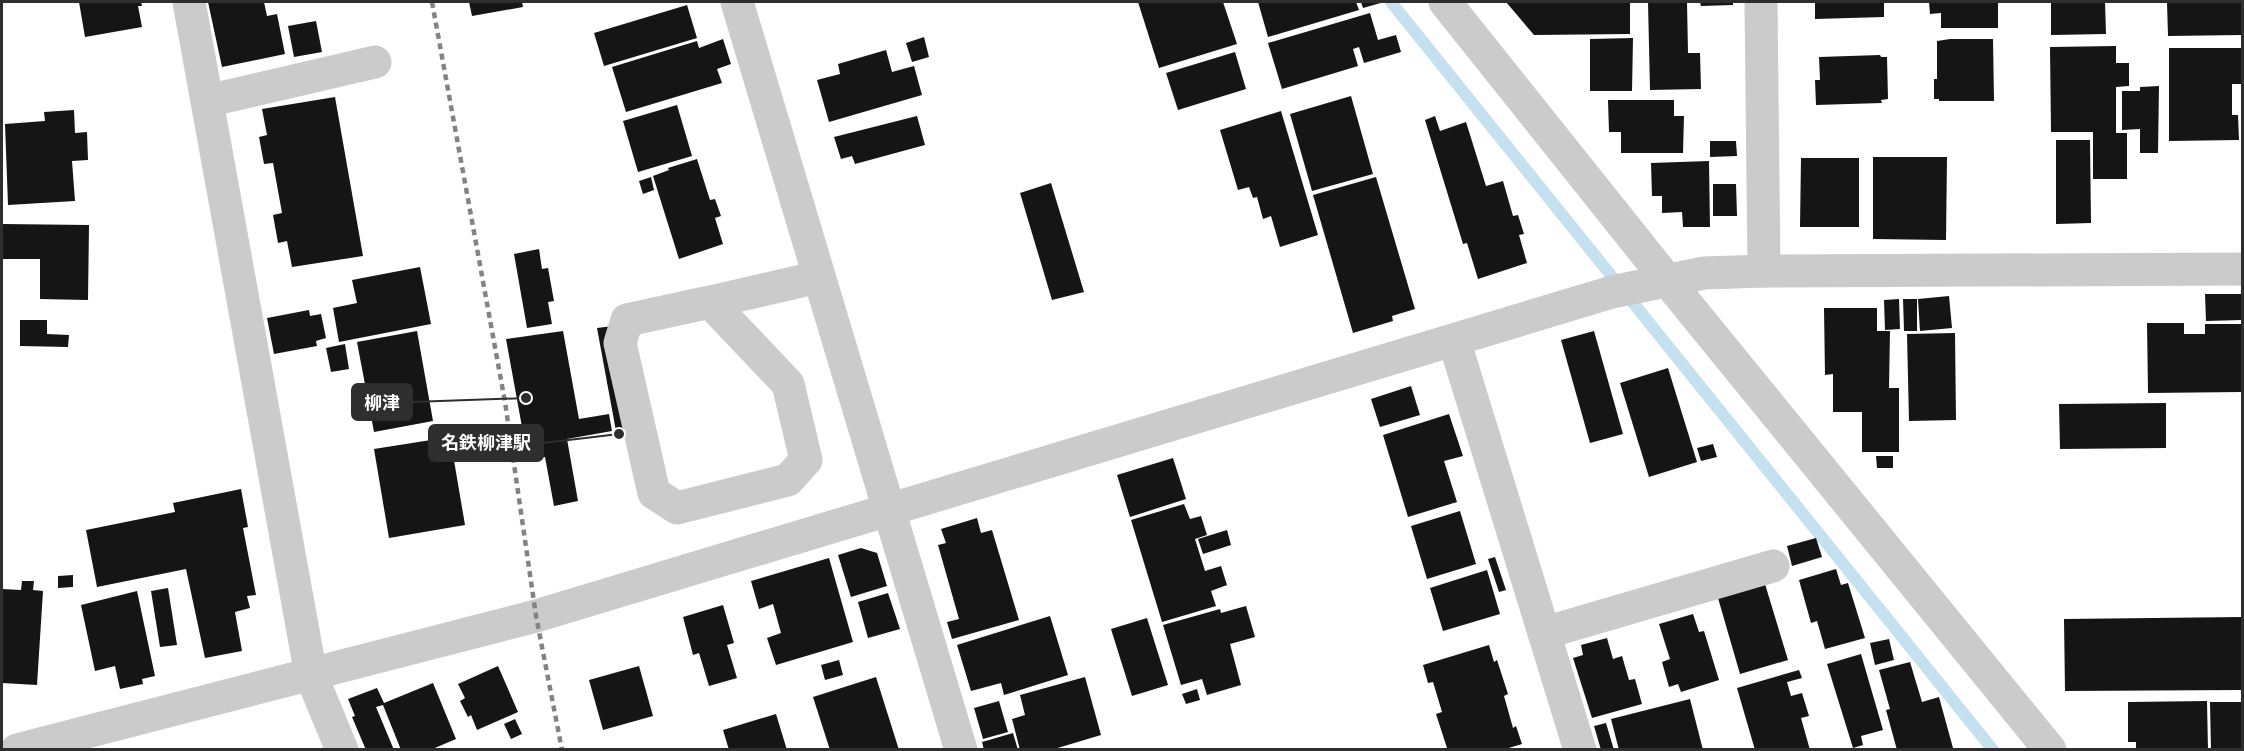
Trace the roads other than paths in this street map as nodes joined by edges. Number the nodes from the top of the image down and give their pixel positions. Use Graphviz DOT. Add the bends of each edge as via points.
graph roads {
  1 [pos="189,2"];
  2 [pos="737,2"];
  3 [pos="1445,2"];
  4 [pos="1761,2"];
  5 [pos="375,62"];
  6 [pos="207,101"];
  7 [pos="2242,269"];
  8 [pos="1764,271"];
  9 [pos="819,277"];
  10 [pos="1667,280"];
  11 [pos="710,302"];
  12 [pos="1454,340"];
  13 [pos="889,511"];
  14 [pos="1773,566"];
  15 [pos="1544,633"];
  16 [pos="311,675"];
  17 [pos="127,736"];
  18 [pos="2036,745"];
  19 [pos="17,750"];
  20 [pos="342,750"];
  21 [pos="961,750"];
  22 [pos="1580,750"];
  1 -- 6 [label="street"];
  2 -- 9 [label="street"];
  3 -- 10 [label="street"];
  4 -- 8 [label="street"];
  5 -- 6 [label="street"];
  6 -- 16 [label="street"];
  7 -- 8 [label="street"];
  8 -- 10 [label="street" via="1704,273"];
  9 -- 11 [label="street"];
  9 -- 13 [label="street"];
  10 -- 12 [label="street" via="1612,292"];
  10 -- 18 [label="street"];
  11 -- 11 [label="street" via="788,384 806,460 788,480 677,508 654,493 620,343 627,320"];
  12 -- 13 [label="street"];
  12 -- 15 [label="street"];
  13 -- 16 [label="street" via="536,616"];
  13 -- 21 [label="street"];
  14 -- 15 [label="street"];
  15 -- 22 [label="street"];
  16 -- 17 [label="street"];
  16 -- 20 [label="street"];
  17 -- 19 [label="street"];
}
